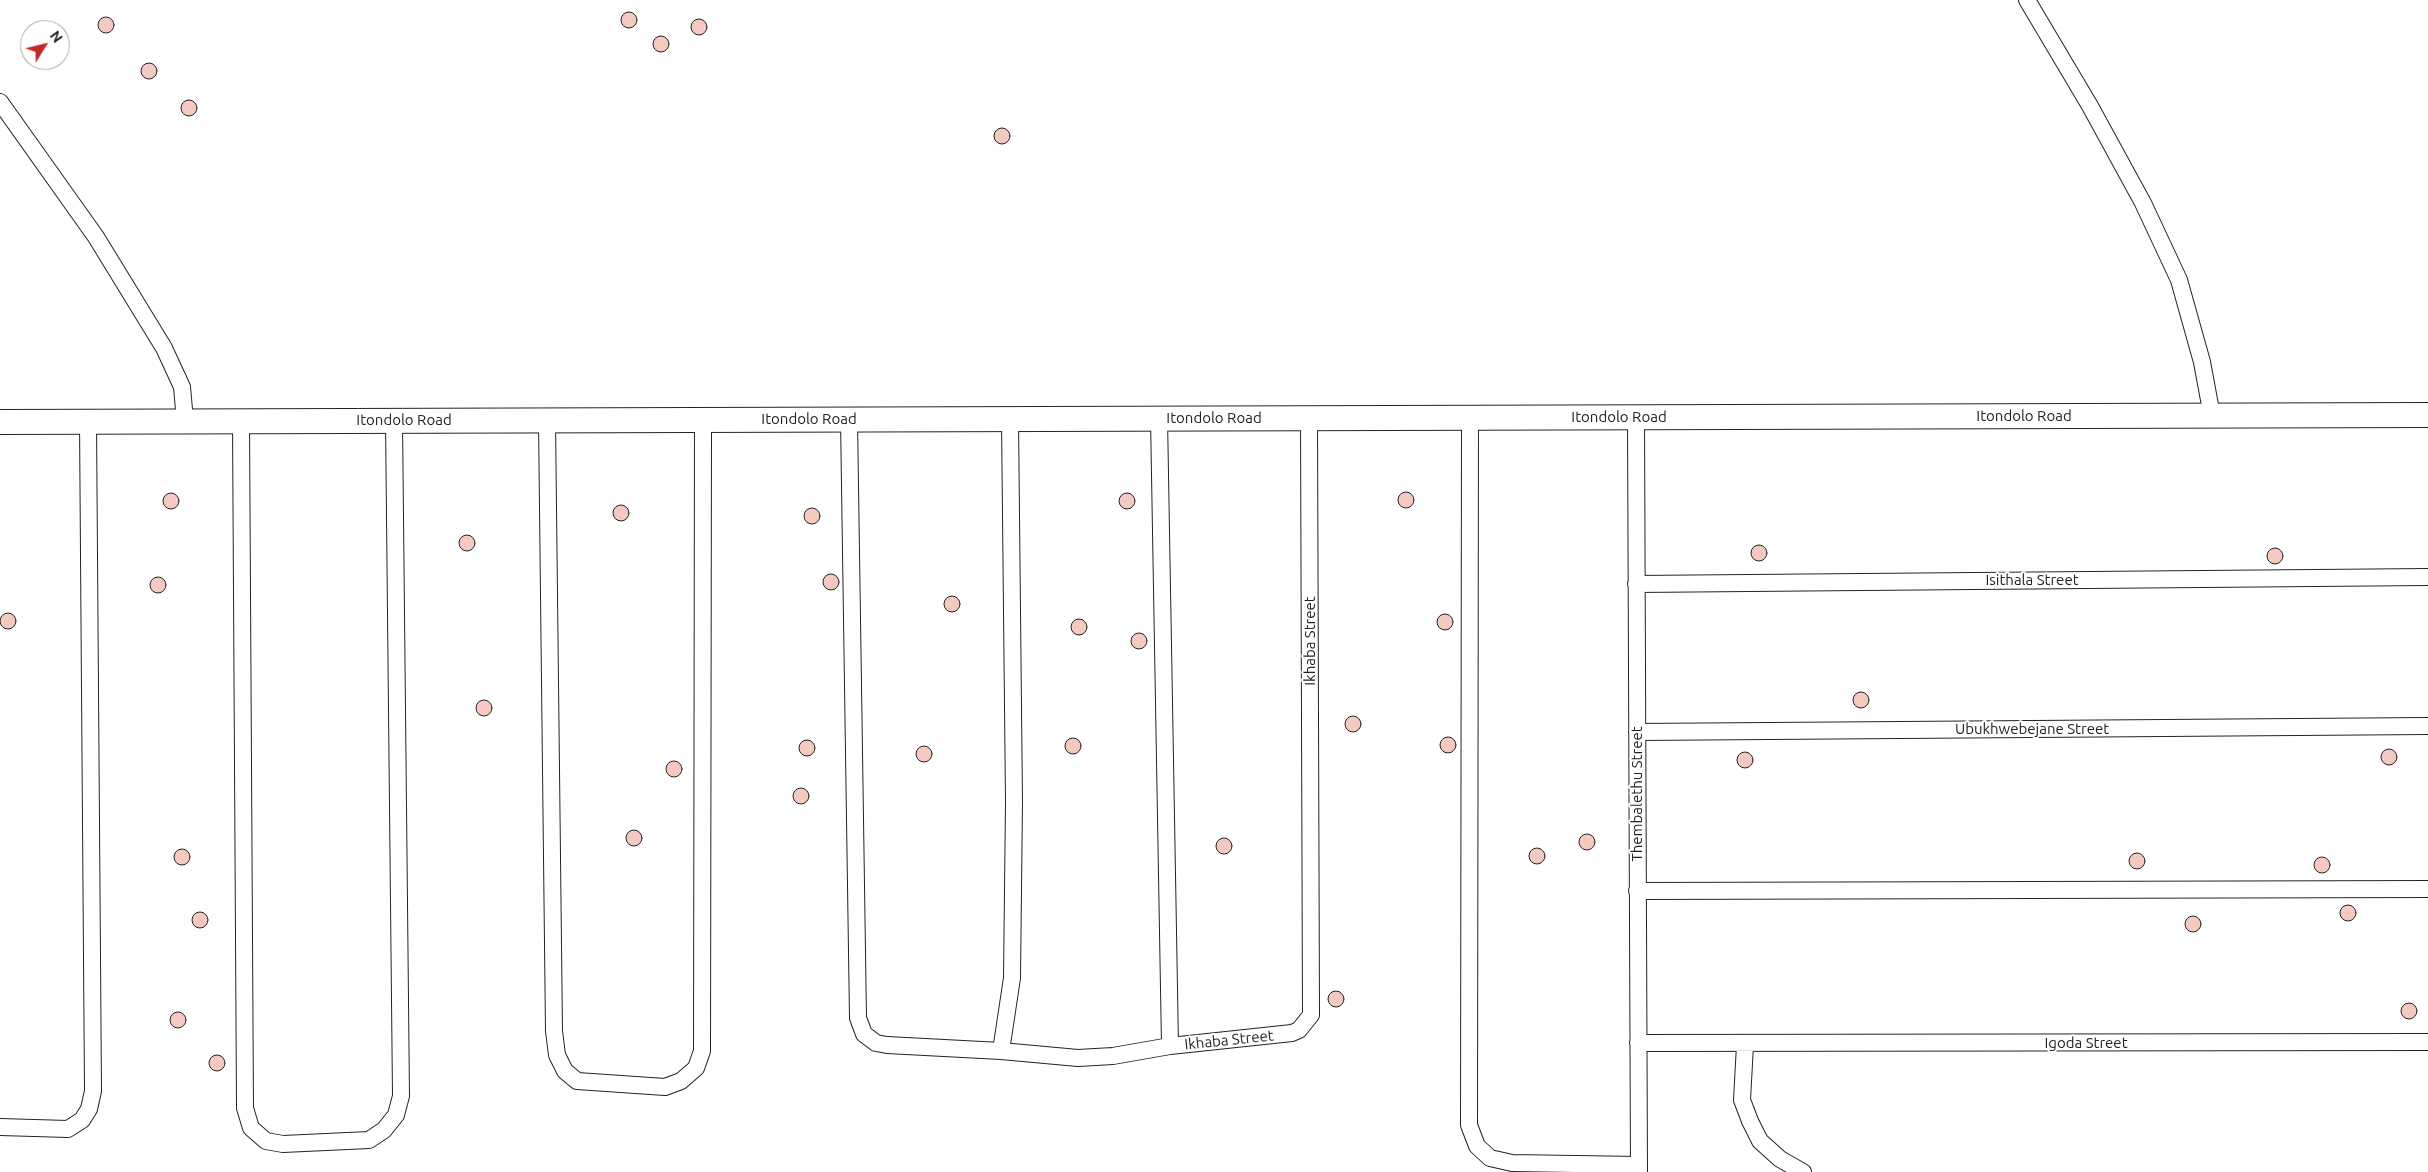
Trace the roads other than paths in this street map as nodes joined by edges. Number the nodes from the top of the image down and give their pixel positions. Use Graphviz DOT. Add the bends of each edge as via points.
graph roads {
  1 [pos="2027,0"];
  2 [pos="0,102"];
  3 [pos="2428,415"];
  4 [pos="2212,416"];
  5 [pos="1159,417"];
  6 [pos="1470,417"];
  7 [pos="1636,417"];
  8 [pos="1309,418"];
  9 [pos="849,419"];
  10 [pos="1010,419"];
  11 [pos="394,420"];
  12 [pos="547,420"];
  13 [pos="702,420"];
  14 [pos="185,421"];
  15 [pos="241,421"];
  16 [pos="0,422"];
  17 [pos="88,422"];
  18 [pos="2428,577"];
  19 [pos="1636,584"];
  20 [pos="2428,726"];
  21 [pos="1637,732"];
  22 [pos="2428,890"];
  23 [pos="1637,891"];
  24 [pos="2428,1042"];
  25 [pos="1638,1043"];
  26 [pos="1745,1045"];
  27 [pos="1170,1046"];
  28 [pos="1001,1051"];
  29 [pos="0,1127"];
  30 [pos="1639,1169"];
  31 [pos="1803,1172"];
  1 -- 4 [label="street" via="2104,130 2179,280 2202,362"];
  2 -- 14 [label="street" via="96,237 164,348 182,387"];
  3 -- 4 [label="street, Itondolo Road"];
  4 -- 7 [label="street, Itondolo Road"];
  5 -- 8 [label="street, Itondolo Road"];
  5 -- 10 [label="street, Itondolo Road"];
  5 -- 27 [label="street, Ikhaba Street"];
  6 -- 7 [label="street, Itondolo Road"];
  6 -- 8 [label="street, Itondolo Road"];
  6 -- 30 [label="street" via="1469,1125 1477,1146 1490,1158 1512,1163"];
  7 -- 19 [label="street, Thembalethu Street"];
  8 -- 27 [label="street, Ikhaba Street" via="1310,1015 1299,1030 1292,1033"];
  9 -- 10 [label="street, Itondolo Road"];
  9 -- 13 [label="street, Itondolo Road"];
  9 -- 28 [label="street" via="858,1018 864,1034 876,1043"];
  10 -- 28 [label="street" via="1014,802 1012,978"];
  11 -- 12 [label="street, Itondolo Road"];
  11 -- 15 [label="street, Itondolo Road"];
  11 -- 15 [label="street" via="401,1096 396,1116 369,1140 283,1144 266,1141 251,1128 245,1108"];
  12 -- 13 [label="street, Itondolo Road"];
  12 -- 13 [label="street" via="554,1031 557,1055 565,1071 577,1080 665,1087 681,1081 696,1068 702,1051"];
  14 -- 15 [label="street, Itondolo Road"];
  14 -- 17 [label="street, Itondolo Road"];
  16 -- 17 [label="street, Itondolo Road"];
  17 -- 29 [label="street" via="93,1091 89,1109 82,1120 68,1129"];
  18 -- 19 [label="street, Isithala Street"];
  19 -- 21 [label="street, Thembalethu Street"];
  20 -- 21 [label="street, Ubukhwebejane Street"];
  21 -- 23 [label="street, Thembalethu Street"];
  22 -- 23 [label="street"];
  23 -- 25 [label="street, Thembalethu Street"];
  24 -- 26 [label="street, Igoda Street"];
  25 -- 26 [label="street, Igoda Street"];
  25 -- 30 [label="street, Thembalethu Street"];
  26 -- 31 [label="street" via="1742,1100 1750,1121 1760,1141 1780,1159"];
  27 -- 28 [label="street" via="1113,1056 1078,1058"];
}
